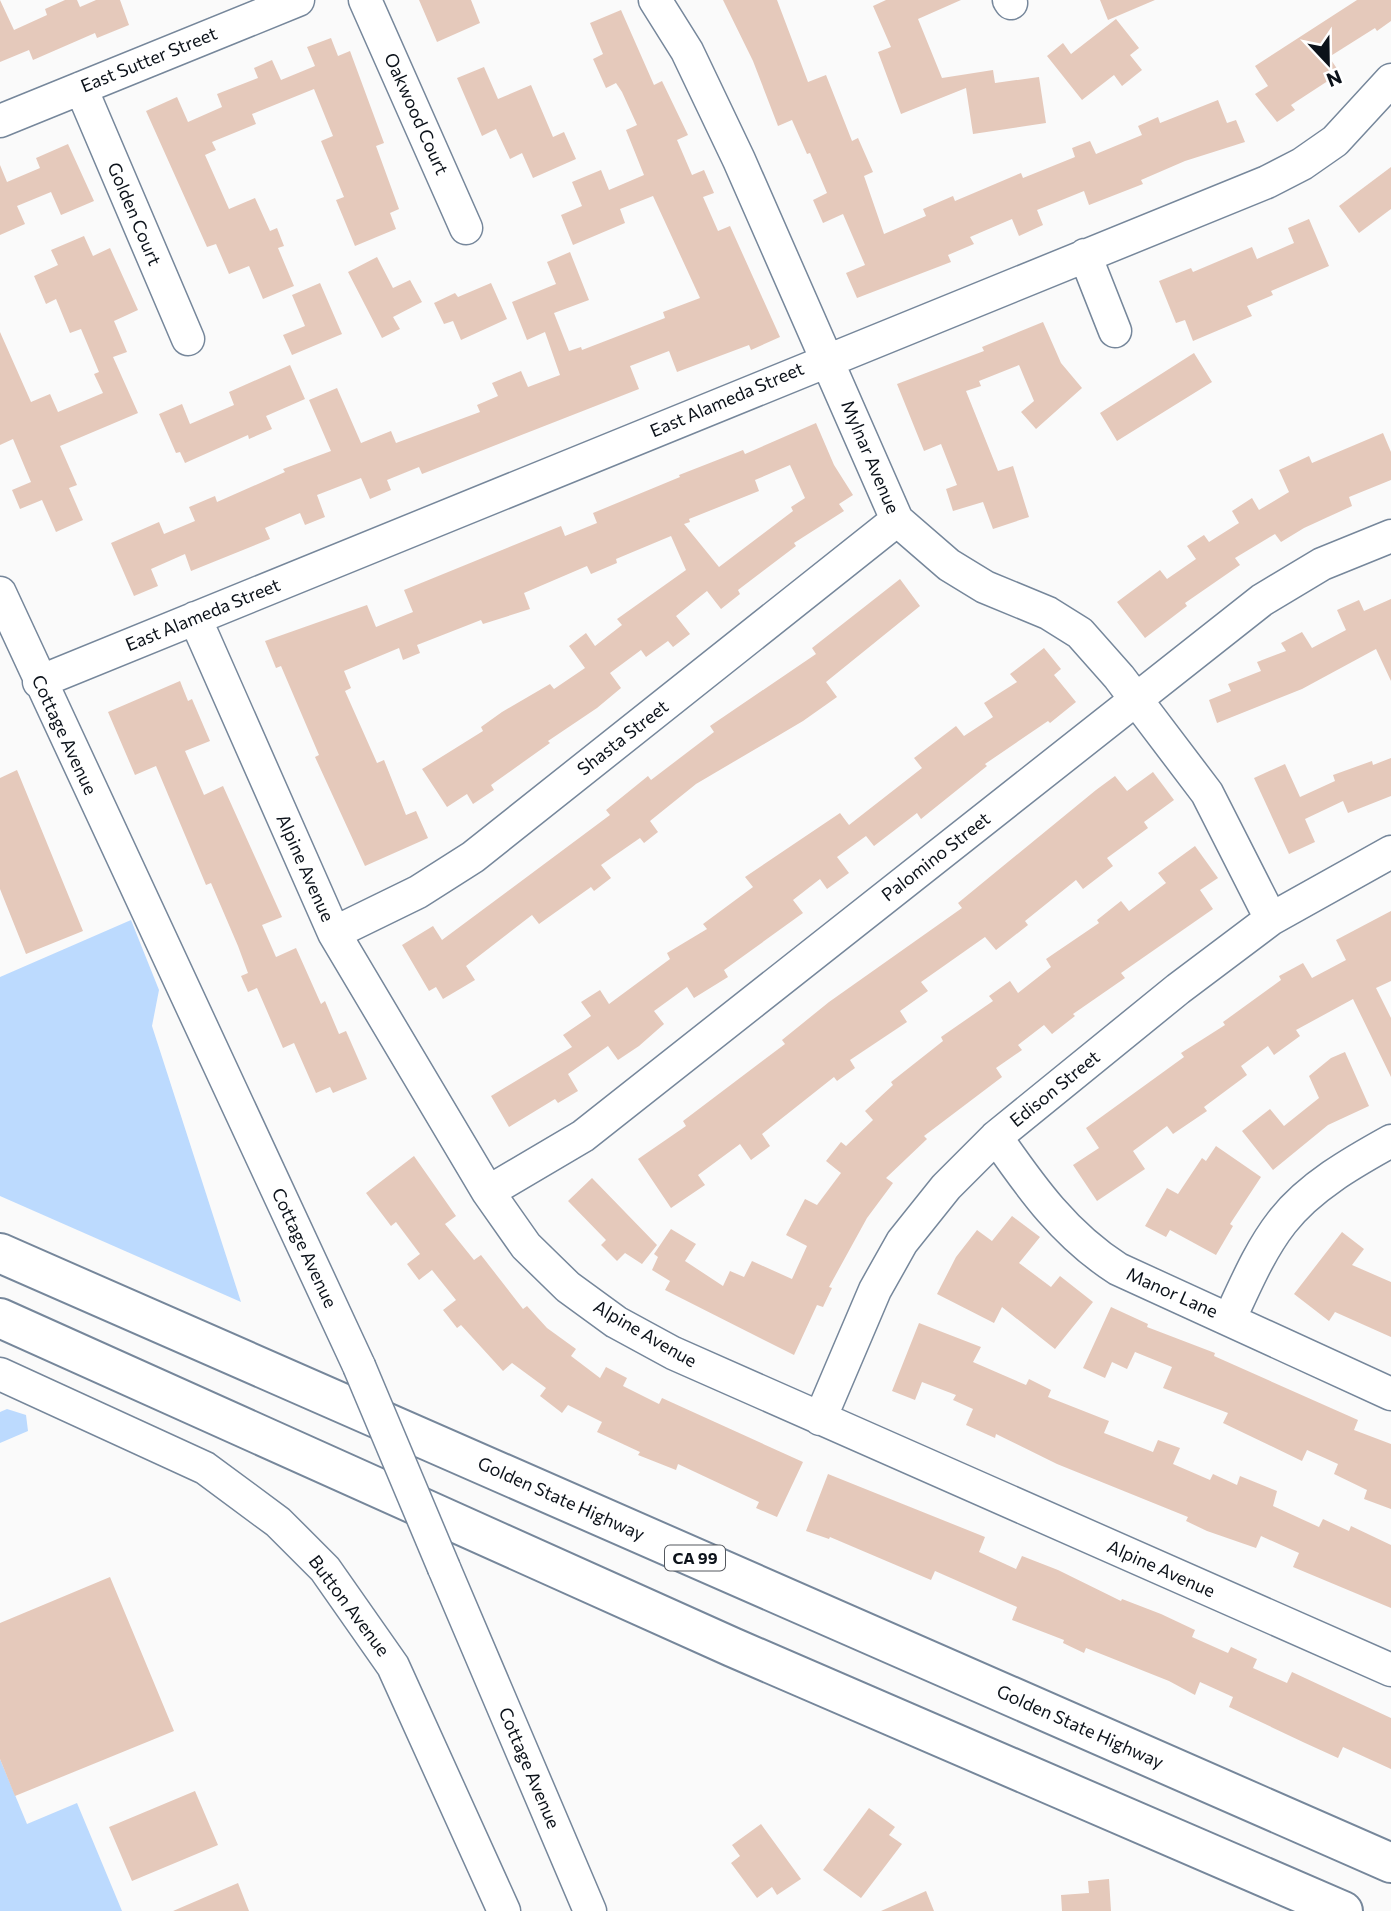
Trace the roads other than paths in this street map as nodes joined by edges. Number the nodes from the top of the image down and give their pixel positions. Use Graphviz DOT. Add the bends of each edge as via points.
graph roads {
  1 [pos="298,0"];
  2 [pos="365,0"];
  3 [pos="655,0"];
  4 [pos="1391,80"];
  5 [pos="80,88"];
  6 [pos="0,121"];
  7 [pos="466,228"];
  8 [pos="1085,255"];
  9 [pos="1115,331"];
  10 [pos="188,339"];
  11 [pos="827,358"];
  12 [pos="897,520"];
  13 [pos="1391,536"];
  14 [pos="0,593"];
  15 [pos="195,618"];
  16 [pos="38,682"];
  17 [pos="1136,699"];
  18 [pos="1391,852"];
  19 [pos="1271,919"];
  20 [pos="334,933"];
  21 [pos="996,1137"];
  22 [pos="1391,1141"];
  23 [pos="488,1192"];
  24 [pos="0,1253"];
  25 [pos="0,1318"];
  26 [pos="1230,1318"];
  27 [pos="0,1374"];
  28 [pos="1391,1394"];
  29 [pos="820,1419"];
  30 [pos="1391,1671"];
  31 [pos="1391,1863"];
  32 [pos="504,1911"];
  33 [pos="590,1911"];
  34 [pos="1343,1911"];
  1 -- 5 [label="street, East Sutter Street"];
  2 -- 7 [label="street, Oakwood Court"];
  3 -- 11 [label="street, Mylnar Avenue" via="687,51"];
  4 -- 8 [label="street, East Alameda Street" via="1335,141 1302,164"];
  5 -- 6 [label="street, East Sutter Street"];
  5 -- 10 [label="street, Golden Court"];
  8 -- 9 [label="street"];
  8 -- 11 [label="street, East Alameda Street"];
  11 -- 12 [label="street, Mylnar Avenue"];
  11 -- 15 [label="street, East Alameda Street"];
  12 -- 17 [label="street, Mylnar Avenue" via="949,565 1080,633"];
  12 -- 20 [label="street, Shasta Street" via="473,857 418,892"];
  13 -- 17 [label="street, Palomino Street" via="1322,564 1262,600"];
  14 -- 16 [label="street, Cottage Avenue"];
  15 -- 16 [label="street, East Alameda Street"];
  15 -- 20 [label="street, Alpine Avenue"];
  16 -- 33 [label="street, Cottage Avenue, bridge" via="359,1366"];
  17 -- 19 [label="street, Mylnar Avenue" via="1207,793"];
  17 -- 23 [label="street, Palomino Street" via="583,1136"];
  18 -- 19 [label="street, Edison Street"];
  19 -- 21 [label="street, Edison Street"];
  20 -- 23 [label="street, Alpine Avenue"];
  21 -- 26 [label="street, Manor Lane" via="1036,1195 1089,1251 1118,1269"];
  21 -- 29 [label="street, Edison Street" via="946,1187 902,1242 875,1290"];
  22 -- 26 [label="street" via="1305,1198 1281,1222"];
  23 -- 29 [label="street, Alpine Avenue" via="526,1246 568,1287 616,1322 673,1353"];
  24 -- 31 [label="highway, Golden State Highway / CA 99"];
  25 -- 34 [label="highway" via="745,1652"];
  26 -- 28 [label="street, Manor Lane"];
  27 -- 32 [label="street, Button Avenue" via="205,1468 278,1522 325,1569 393,1666"];
  29 -- 30 [label="street, Alpine Avenue"];
}
